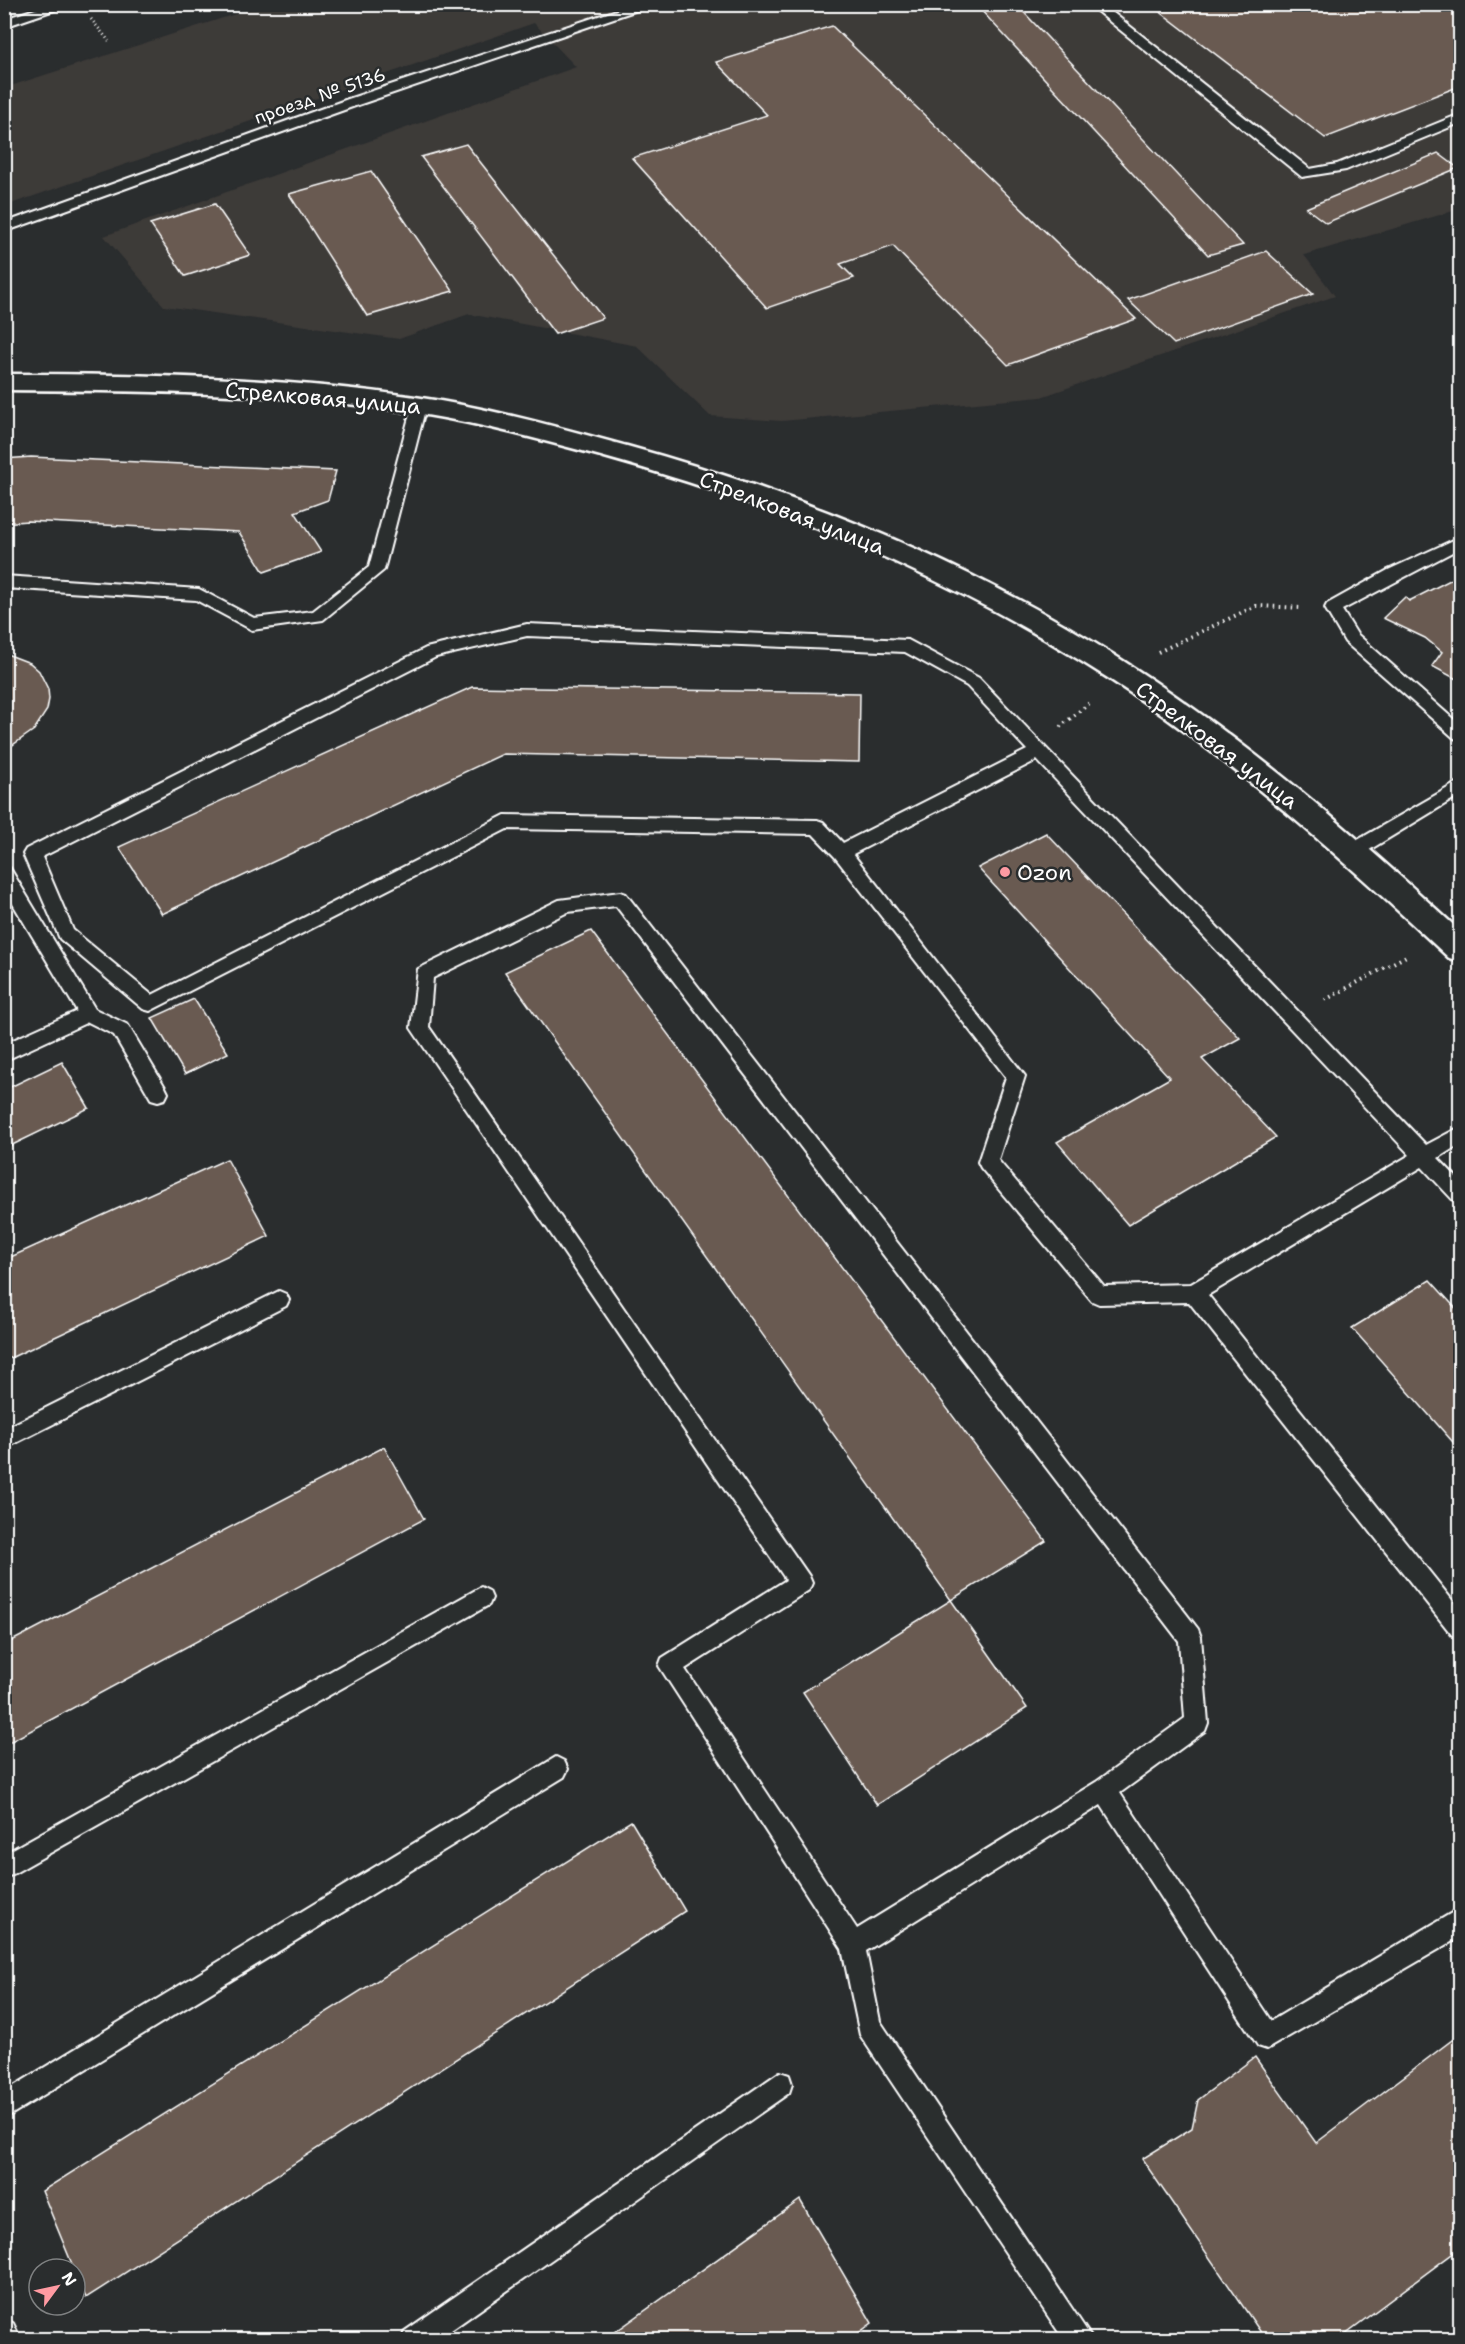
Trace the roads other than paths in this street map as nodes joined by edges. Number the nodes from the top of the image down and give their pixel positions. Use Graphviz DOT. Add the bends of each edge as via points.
graph roads {
  1 [pos="66,4"];
  2 [pos="649,4"];
  3 [pos="1095,4"];
  4 [pos="4,23"];
  5 [pos="1461,118"];
  6 [pos="4,228"];
  7 [pos="4,382"];
  8 [pos="419,406"];
  9 [pos="1461,542"];
  10 [pos="4,582"];
  11 [pos="1461,734"];
  12 [pos="1038,752"];
  13 [pos="1461,787"];
  14 [pos="1355,850"];
  15 [pos="841,852"];
  16 [pos="4,873"];
  17 [pos="66,934"];
  18 [pos="46,944"];
  19 [pos="1461,949"];
  20 [pos="88,1014"];
  21 [pos="4,1053"];
  22 [pos="159,1093"];
  23 [pos="1461,1135"];
  24 [pos="1424,1156"];
  25 [pos="1461,1194"];
  26 [pos="1194,1293"];
  27 [pos="279,1300"];
  28 [pos="4,1440"];
  29 [pos="481,1598"];
  30 [pos="1461,1627"];
  31 [pos="556,1769"];
  32 [pos="1104,1790"];
  33 [pos="4,1867"];
  34 [pos="1461,1920"];
  35 [pos="853,1945"];
  36 [pos="780,2084"];
  37 [pos="4,2107"];
  38 [pos="4,2332"];
  39 [pos="8,2340"];
  40 [pos="414,2340"];
  41 [pos="1080,2340"];
  1 -- 4 [label="lane"];
  2 -- 6 [label="lane, проезд № 5136" via="353,102"];
  3 -- 5 [label="lane" via="1307,174 1341,166"];
  7 -- 8 [label="street, Стрелковая улица" via="144,383 308,393"];
  8 -- 10 [label="lane" via="376,570 317,616 252,624 199,595"];
  8 -- 14 [label="street, Стрелковая улица" via="660,463 836,526 993,599 1123,675 1204,730"];
  9 -- 11 [label="lane" via="1333,608 1351,638"];
  12 -- 15 [label="lane"];
  12 -- 17 [label="lane" via="973,682 908,646 527,630 432,652 32,854"];
  12 -- 24 [label="lane"];
  13 -- 14 [label="lane"];
  14 -- 19 [label="street, Стрелковая улица"];
  15 -- 17 [label="lane" via="817,827 505,822 150,1004"];
  15 -- 26 [label="lane" via="1016,1076 988,1162 1099,1295"];
  16 -- 18 [label="lane"];
  17 -- 18 [label="lane"];
  18 -- 20 [label="lane"];
  20 -- 21 [label="lane"];
  20 -- 22 [label="lane" via="122,1030"];
  23 -- 24 [label="lane"];
  24 -- 25 [label="lane"];
  24 -- 26 [label="lane"];
  26 -- 30 [label="lane"];
  27 -- 28 [label="lane"];
  29 -- 33 [label="lane"];
  31 -- 37 [label="lane"];
  32 -- 34 [label="lane" via="1267,2037"];
  32 -- 35 [label="lane"];
  32 -- 35 [label="lane" via="1197,1723 1190,1637 620,898 565,905 424,974 420,1028 801,1583 670,1666"];
  35 -- 41 [label="lane" via="869,2026"];
  36 -- 40 [label="lane"];
  38 -- 39 [label="lane"];
}
